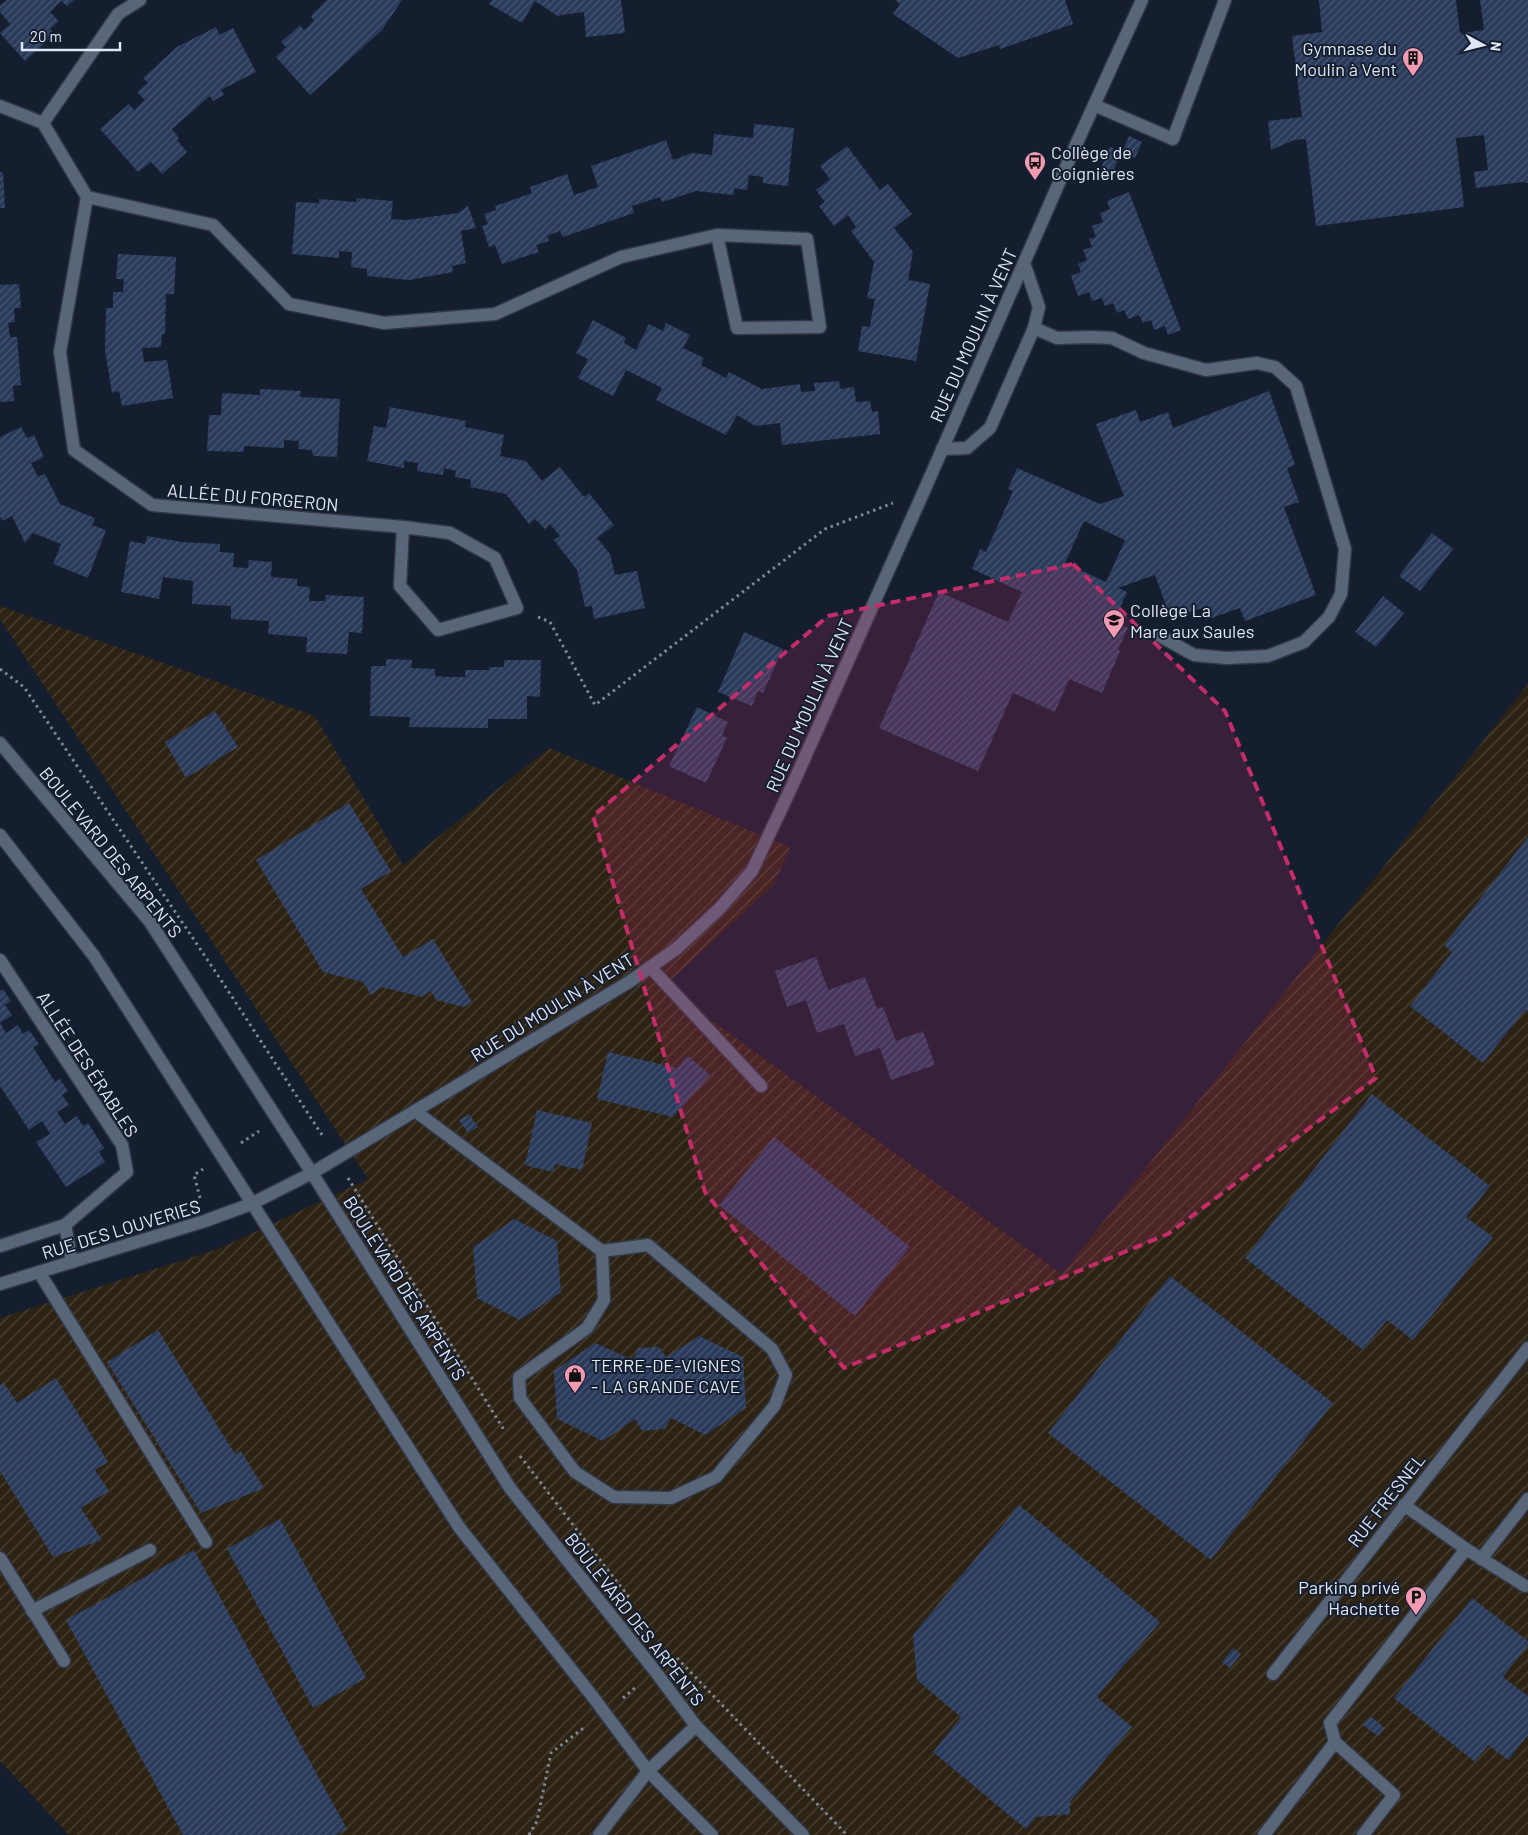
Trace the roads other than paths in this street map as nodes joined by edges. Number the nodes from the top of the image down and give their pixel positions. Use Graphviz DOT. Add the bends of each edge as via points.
graph roads {
  1 [pos="140,0"];
  2 [pos="1142,0"];
  3 [pos="1225,0"];
  4 [pos="1094,105"];
  5 [pos="0,106"];
  6 [pos="43,123"];
  7 [pos="87,197"];
  8 [pos="717,235"];
  9 [pos="1024,263"];
  10 [pos="1034,328"];
  11 [pos="942,449"];
  12 [pos="403,527"];
  13 [pos="1160,636"];
  14 [pos="0,743"];
  15 [pos="0,835"];
  16 [pos="0,960"];
  17 [pos="650,967"];
  18 [pos="761,1086"];
  19 [pos="415,1111"];
  20 [pos="312,1173"];
  21 [pos="252,1204"];
  22 [pos="65,1225"];
  23 [pos="0,1246"];
  24 [pos="602,1251"];
  25 [pos="72,1262"];
  26 [pos="40,1272"];
  27 [pos="0,1284"];
  28 [pos="1528,1348"];
  29 [pos="1528,1499"];
  30 [pos="1404,1505"];
  31 [pos="206,1542"];
  32 [pos="1466,1549"];
  33 [pos="150,1550"];
  34 [pos="0,1558"];
  35 [pos="1481,1559"];
  36 [pos="1527,1586"];
  37 [pos="32,1611"];
  38 [pos="64,1661"];
  39 [pos="1273,1674"];
  40 [pos="696,1726"];
  41 [pos="1335,1742"];
  42 [pos="648,1771"];
  43 [pos="599,1835"];
  44 [pos="712,1835"];
  45 [pos="803,1835"];
  46 [pos="1264,1835"];
  47 [pos="1363,1835"];
  1 -- 6 [label="street" via="118,14"];
  2 -- 4 [label="street, RUE DU MOULIN À VENT"];
  3 -- 4 [label="street" via="1173,139"];
  4 -- 9 [label="street, RUE DU MOULIN À VENT"];
  5 -- 6 [label="street"];
  6 -- 7 [label="street"];
  7 -- 8 [label="street" via="213,226 289,304 384,323 495,314 620,257"];
  7 -- 12 [label="street, ALLÉE DU FORGERON" via="60,352 74,450 152,506"];
  8 -- 8 [label="street" via="737,328 820,327 807,239"];
  9 -- 10 [label="street" via="1039,307"];
  9 -- 11 [label="street, RUE DU MOULIN À VENT"];
  10 -- 11 [label="street" via="990,428 967,448"];
  10 -- 13 [label="street" via="1057,338 1112,338 1144,353 1206,370 1257,363 1275,367 1296,386 1345,549 1341,594 1329,617 1304,642 1268,656 1227,658 1194,655"];
  11 -- 17 [label="street, RUE DU MOULIN À VENT" via="752,872 720,908 676,949"];
  12 -- 12 [label="street, ALLÉE DU FORGERON" via="400,586 438,630 518,608 495,558 450,533"];
  14 -- 20 [label="street, BOULEVARD DES ARPENTS" via="150,922"];
  15 -- 21 [label="street" via="94,956"];
  16 -- 22 [label="street, ALLÉE DES ÉRABLES" via="122,1145 126,1172"];
  17 -- 18 [label="street"];
  17 -- 19 [label="street, RUE DU MOULIN À VENT"];
  19 -- 20 [label="street, RUE DU MOULIN À VENT"];
  19 -- 24 [label="street"];
  20 -- 21 [label="street, RUE DU MOULIN À VENT"];
  20 -- 40 [label="street, BOULEVARD DES ARPENTS" via="510,1488"];
  21 -- 25 [label="street, RUE DES LOUVERIES"];
  21 -- 42 [label="street" via="459,1527"];
  22 -- 23 [label="street, ALLÉE DES ÉRABLES"];
  22 -- 25 [label="street"];
  24 -- 24 [label="street" via="648,1245 772,1349 786,1375 776,1406 716,1476 671,1498 614,1497 575,1472 520,1398 519,1376 587,1328 604,1300"];
  25 -- 26 [label="street, RUE DES LOUVERIES"];
  26 -- 27 [label="street, RUE DES LOUVERIES"];
  26 -- 31 [label="street"];
  28 -- 30 [label="street, RUE FRESNEL"];
  29 -- 35 [label="street"];
  30 -- 32 [label="street"];
  30 -- 39 [label="street, RUE FRESNEL"];
  32 -- 35 [label="street"];
  32 -- 41 [label="street" via="1330,1724"];
  33 -- 37 [label="street"];
  34 -- 37 [label="street"];
  35 -- 36 [label="street"];
  37 -- 38 [label="street"];
  40 -- 42 [label="street"];
  40 -- 45 [label="street, BOULEVARD DES ARPENTS"];
  41 -- 46 [label="street"];
  41 -- 47 [label="street" via="1394,1795"];
  42 -- 43 [label="street"];
  42 -- 44 [label="street"];
}
